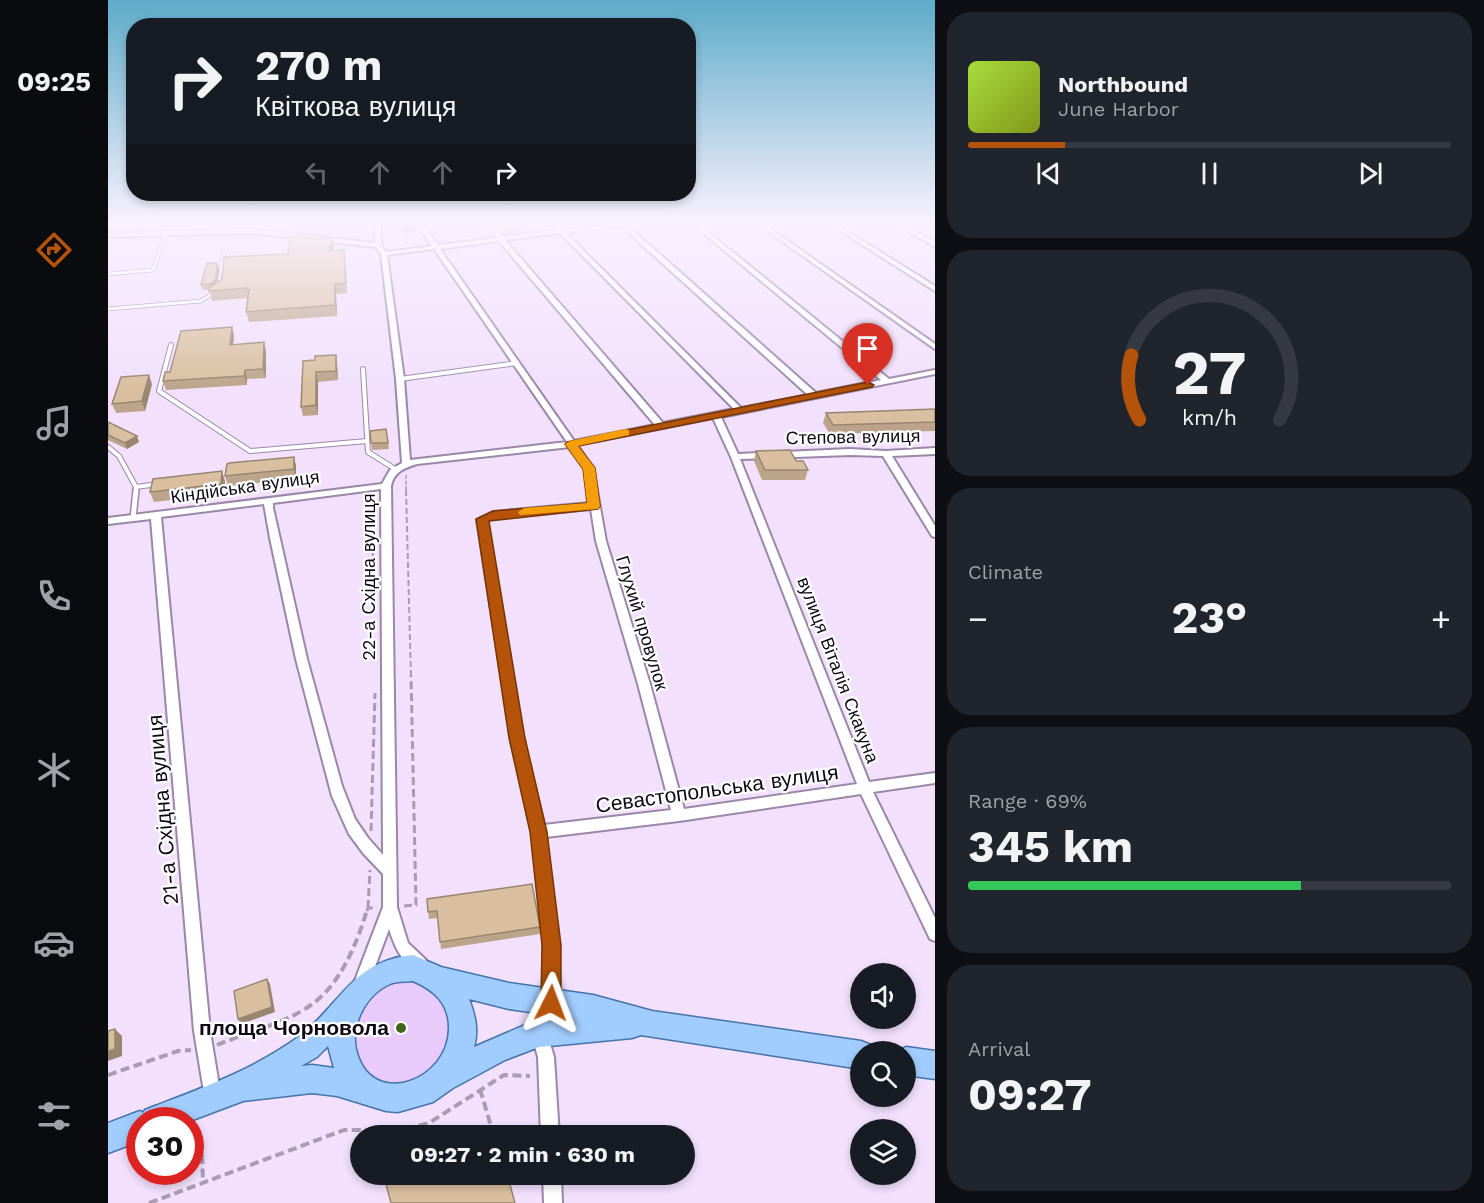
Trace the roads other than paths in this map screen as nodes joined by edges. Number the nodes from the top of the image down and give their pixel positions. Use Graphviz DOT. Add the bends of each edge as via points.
graph roads {
  1 [pos="222,279"];
  2 [pos="387,279"];
  3 [pos="457,279"];
  4 [pos="535,279"];
  5 [pos="609,279"];
  6 [pos="686,279"];
  7 [pos="763,279"];
  8 [pos="839,279"];
  9 [pos="918,279"];
  10 [pos="935,290"];
  11 [pos="108,309"];
  12 [pos="171,345"];
  13 [pos="935,347"];
  14 [pos="517,363"];
  15 [pos="363,369"];
  16 [pos="935,372"];
  17 [pos="400,379"];
  18 [pos="887,381"];
  19 [pos="814,396"];
  20 [pos="739,411"];
  21 [pos="716,415"];
  22 [pos="660,425"];
  23 [pos="367,441"];
  24 [pos="570,444"];
  25 [pos="108,447"];
  26 [pos="935,451"];
  27 [pos="886,454"];
  28 [pos="735,457"];
  29 [pos="401,466"];
  30 [pos="169,483"];
  31 [pos="386,486"];
  32 [pos="136,487"];
  33 [pos="269,501"];
  34 [pos="594,506"];
  35 [pos="156,516"];
  36 [pos="134,518"];
  37 [pos="108,521"];
  38 [pos="935,534"];
  39 [pos="935,778"];
  40 [pos="865,789"];
  41 [pos="679,815"];
  42 [pos="539,832"];
  43 [pos="390,872"];
  44 [pos="390,907"];
  45 [pos="935,934"];
  46 [pos="435,975"];
  47 [pos="353,1000"];
  48 [pos="551,1003"];
  49 [pos="652,1024"];
  50 [pos="539,1033"];
  51 [pos="850,1053"];
  52 [pos="916,1062"];
  53 [pos="935,1065"];
  54 [pos="441,1080"];
  55 [pos="372,1093"];
  56 [pos="225,1094"];
  57 [pos="190,1107"];
  58 [pos="549,1125"];
  59 [pos="126,1131"];
  60 [pos="108,1138"];
  61 [pos="552,1185"];
  62 [pos="553,1203"];
  1 -- 11 [label="lane" via="221,288 201,301"];
  2 -- 17 [label="street"];
  3 -- 14 [label="street, Глухий провулок"];
  4 -- 22 [label="street"];
  5 -- 20 [label="street"];
  6 -- 19 [label="street"];
  7 -- 18 [label="street"];
  8 -- 13 [label="street"];
  9 -- 10 [label="street"];
  12 -- 23 [label="lane" via="159,391 250,451"];
  14 -- 17 [label="lane"];
  14 -- 24 [label="street, Глухий провулок"];
  15 -- 23 [label="lane"];
  16 -- 18 [label="street"];
  17 -- 29 [label="street"];
  18 -- 19 [label="street"];
  19 -- 20 [label="street"];
  20 -- 21 [label="street"];
  21 -- 22 [label="street"];
  21 -- 28 [label="street, вулиця Віталія Скакуна"];
  22 -- 24 [label="street"];
  23 -- 29 [label="lane" via="368,452"];
  24 -- 29 [label="street"];
  24 -- 34 [label="street, Глухий провулок" via="589,468"];
  25 -- 32 [label="lane" via="119,456"];
  26 -- 27 [label="street, Степова вулиця"];
  27 -- 28 [label="street, Степова вулиця"];
  27 -- 38 [label="street"];
  28 -- 40 [label="street, вулиця Віталія Скакуна"];
  29 -- 31 [label="street, 22-а Східна вулиця" via="389,476"];
  30 -- 32 [label="lane"];
  31 -- 33 [label="street, Кіндійська вулиця"];
  31 -- 43 [label="street, 22-а Східна вулиця"];
  32 -- 36 [label="lane"];
  33 -- 35 [label="street, Кіндійська вулиця"];
  33 -- 43 [label="street" via="290,613 341,803 370,852"];
  34 -- 41 [label="street, Глухий провулок" via="600,541"];
  34 -- 42 [label="street" via="493,515 482,520 517,738"];
  35 -- 36 [label="street, Кіндійська вулиця"];
  35 -- 56 [label="street, 21-а Східна вулиця" via="202,1031"];
  36 -- 37 [label="street, Кіндійська вулиця"];
  39 -- 40 [label="street, Севастопольська вулиця"];
  40 -- 41 [label="street, Севастопольська вулиця"];
  40 -- 45 [label="street, вулиця Віталія Скакуна"];
  41 -- 42 [label="street, Севастопольська вулиця"];
  42 -- 48 [label="street" via="551,945"];
  43 -- 44 [label="street, 22-а Східна вулиця"];
  44 -- 46 [label="street" via="402,947"];
  44 -- 47 [label="street"];
  46 -- 47 [label="main road" via="413,968 384,973"];
  46 -- 48 [label="main road"];
  46 -- 54 [label="main road" via="454,992 464,1027 462,1046"];
  47 -- 55 [label="main road" via="342,1024 343,1057 349,1072"];
  47 -- 56 [label="main road" via="307,1047"];
  48 -- 49 [label="main road" via="593,1008"];
  49 -- 50 [label="main road"];
  49 -- 51 [label="main road"];
  50 -- 54 [label="main road" via="496,1050"];
  50 -- 58 [label="street" via="546,1057"];
  52 -- 53 [label="main road"];
  54 -- 55 [label="main road" via="408,1097 389,1098"];
  55 -- 56 [label="main road" via="312,1079"];
  56 -- 57 [label="main road"];
  59 -- 60 [label="main road"];
  61 -- 62 [label="street"];
}
